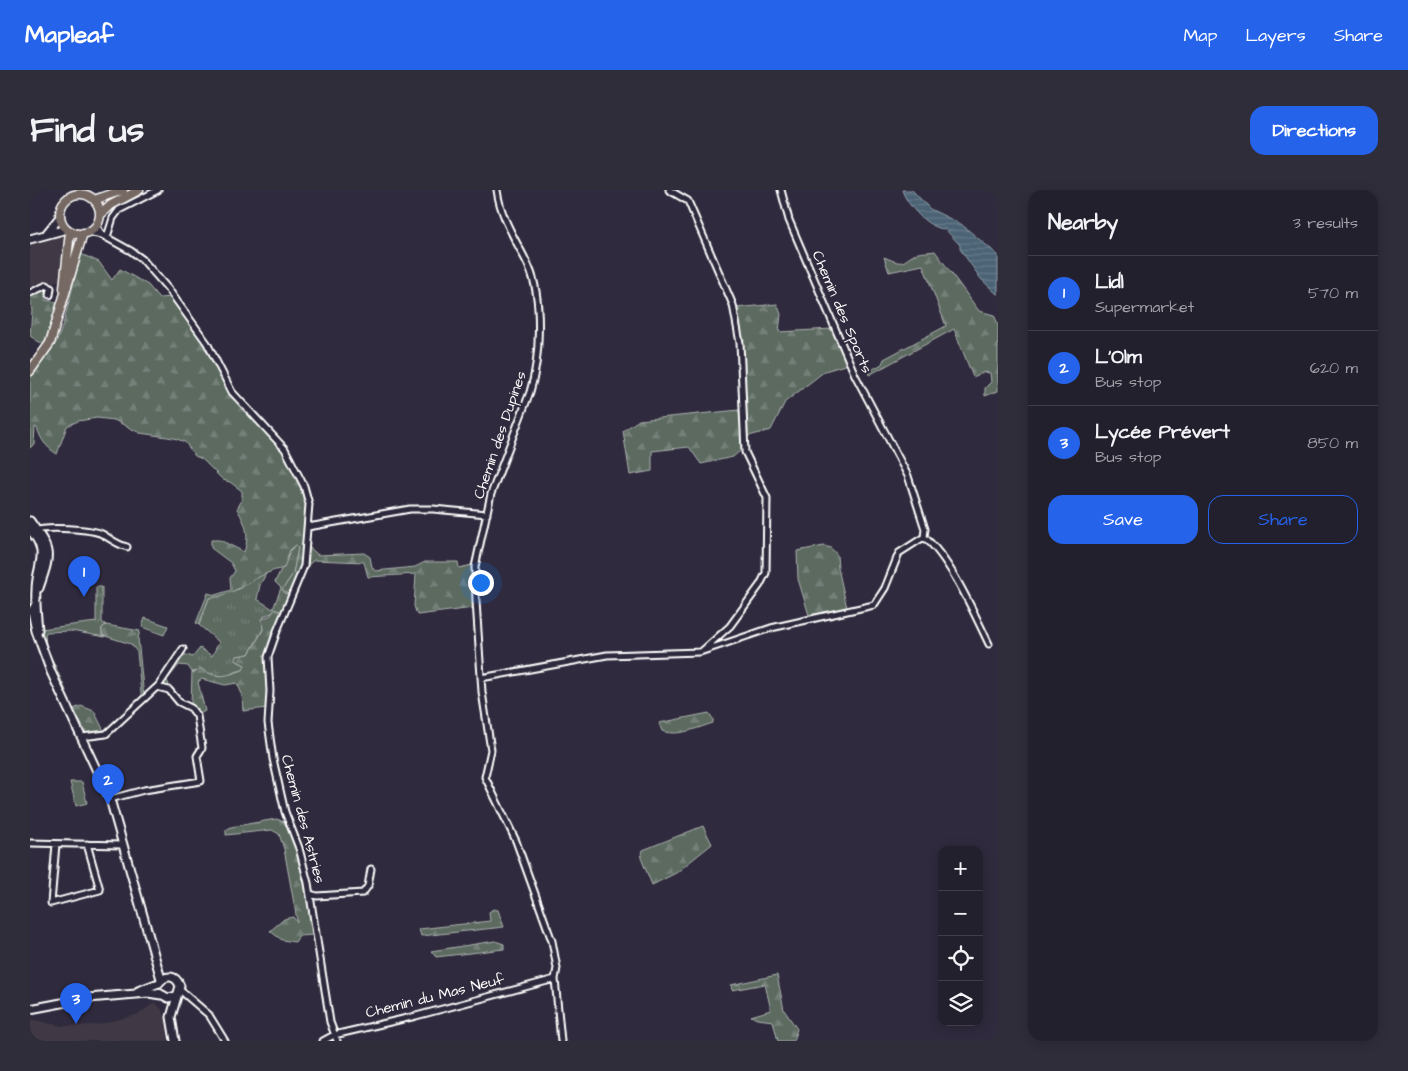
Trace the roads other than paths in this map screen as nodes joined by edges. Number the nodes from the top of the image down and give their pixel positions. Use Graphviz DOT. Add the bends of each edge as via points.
graph roads {
  1 [pos="123,190"];
  2 [pos="139,190"];
  3 [pos="158,190"];
  4 [pos="497,190"];
  5 [pos="669,190"];
  6 [pos="781,190"];
  7 [pos="81,192"];
  8 [pos="69,194"];
  9 [pos="94,200"];
  10 [pos="100,215"];
  11 [pos="60,216"];
  12 [pos="96,225"];
  13 [pos="68,230"];
  14 [pos="85,232"];
  15 [pos="45,235"];
  16 [pos="105,236"];
  17 [pos="30,239"];
  18 [pos="30,294"];
  19 [pos="50,295"];
  20 [pos="63,302"];
  21 [pos="30,371"];
  22 [pos="487,514"];
  23 [pos="30,521"];
  24 [pos="308,527"];
  25 [pos="33,531"];
  26 [pos="924,536"];
  27 [pos="127,546"];
  28 [pos="989,644"];
  29 [pos="183,649"];
  30 [pos="700,652"];
  31 [pos="481,678"];
  32 [pos="158,687"];
  33 [pos="82,737"];
  34 [pos="110,799"];
  35 [pos="30,843"];
  36 [pos="56,844"];
  37 [pos="87,844"];
  38 [pos="122,845"];
  39 [pos="371,869"];
  40 [pos="310,894"];
  41 [pos="156,954"];
  42 [pos="170,976"];
  43 [pos="555,979"];
  44 [pos="160,981"];
  45 [pos="179,994"];
  46 [pos="163,996"];
  47 [pos="30,1007"];
  48 [pos="171,1017"];
  49 [pos="334,1035"];
  50 [pos="174,1041"];
  51 [pos="225,1041"];
  52 [pos="323,1041"];
  53 [pos="337,1041"];
  54 [pos="562,1041"];
  1 -- 9 [label="main road"];
  2 -- 10 [label="main road"];
  3 -- 16 [label="street" via="119,210"];
  4 -- 22 [label="street, Chemin des Dupines" via="500,209 532,275 538,307 539,349 535,376 491,494"];
  5 -- 30 [label="street" via="688,201 733,305 740,343 746,452 768,498 766,573 730,626"];
  6 -- 26 [label="street, Chemin des Sports" via="789,220 854,375 908,476 925,529"];
  7 -- 8 [label="main road"];
  7 -- 9 [label="main road"];
  8 -- 11 [label="main road"];
  9 -- 10 [label="main road"];
  10 -- 12 [label="main road"];
  11 -- 13 [label="main road"];
  11 -- 15 [label="street"];
  12 -- 14 [label="main road"];
  12 -- 16 [label="street, Chemin des Astries"];
  13 -- 14 [label="main road"];
  13 -- 15 [label="street"];
  13 -- 20 [label="main road"];
  14 -- 16 [label="street, Chemin des Astries"];
  14 -- 20 [label="main road"];
  15 -- 17 [label="street"];
  16 -- 24 [label="street, Chemin des Astries" via="142,259 169,290 207,343 232,392 285,449 304,486 309,504"];
  18 -- 19 [label="street" via="46,285 51,288"];
  20 -- 21 [label="main road" via="50,343"];
  22 -- 24 [label="street" via="410,509"];
  22 -- 31 [label="street, Chemin des Dupines" via="475,567"];
  23 -- 25 [label="street"];
  24 -- 40 [label="street, Chemin des Astries" via="304,566 268,657 268,723 285,812 299,848"];
  25 -- 27 [label="street" via="54,529 97,533"];
  25 -- 33 [label="street" via="42,557 36,586 38,638"];
  26 -- 28 [label="street" via="965,594"];
  26 -- 30 [label="street" via="899,553 886,588 874,605 771,628"];
  29 -- 32 [label="street"];
  30 -- 31 [label="street" via="607,655"];
  31 -- 43 [label="street, Chemin des Dupines" via="491,750 485,769 486,782 516,841 540,904 552,941 557,968"];
  32 -- 33 [label="street" via="106,734"];
  32 -- 34 [label="street" via="169,690 197,716 202,741 197,756 201,781"];
  33 -- 34 [label="street"];
  34 -- 38 [label="street"];
  35 -- 36 [label="street"];
  36 -- 37 [label="street"];
  36 -- 37 [label="street" via="52,903 100,890"];
  37 -- 38 [label="street"];
  38 -- 41 [label="street"];
  39 -- 40 [label="street" via="368,886 363,893"];
  40 -- 49 [label="street, Chemin des Astries"];
  41 -- 42 [label="street"];
  41 -- 44 [label="street"];
  42 -- 44 [label="street"];
  42 -- 45 [label="street" via="179,982"];
  43 -- 49 [label="street, Chemin du Mas Neuf"];
  43 -- 54 [label="street, Chemin des Dupines"];
  44 -- 46 [label="street" via="158,989"];
  44 -- 47 [label="street" via="131,992 70,997"];
  45 -- 46 [label="street"];
  45 -- 48 [label="street"];
  45 -- 51 [label="street" via="204,1010"];
  46 -- 47 [label="street" via="148,993"];
  46 -- 48 [label="street"];
  48 -- 50 [label="street"];
  49 -- 52 [label="street, Chemin du Mas Neuf"];
  49 -- 53 [label="street, Chemin des Astries"];
}
